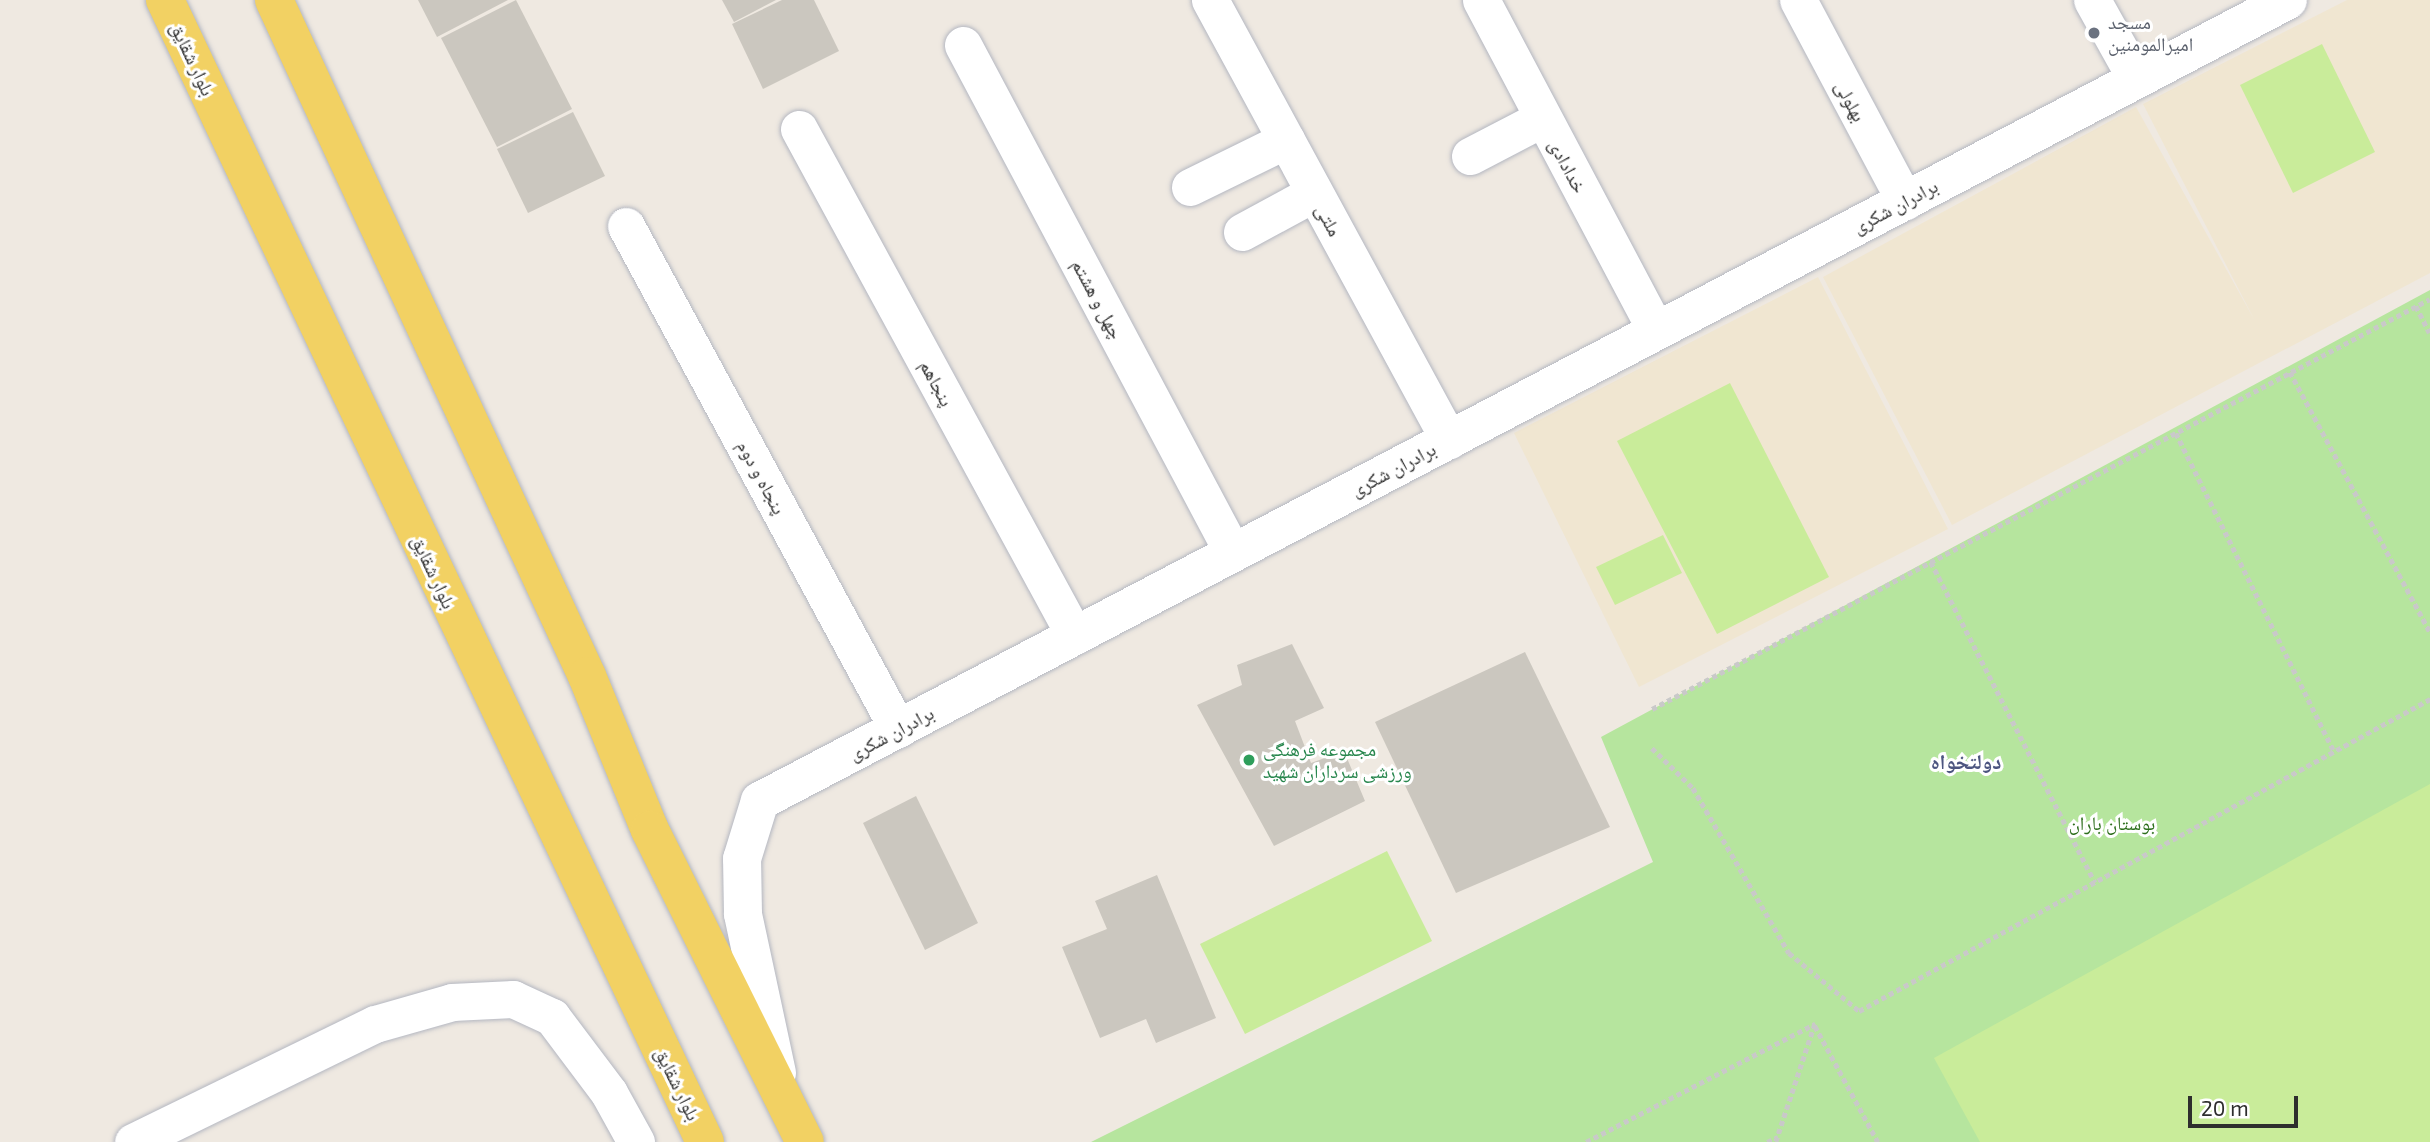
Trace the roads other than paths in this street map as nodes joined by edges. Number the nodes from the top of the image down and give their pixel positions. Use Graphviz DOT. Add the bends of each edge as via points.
graph roads {
  1 [pos="165,0"];
  2 [pos="274,0"];
  3 [pos="1210,0"];
  4 [pos="1481,0"];
  5 [pos="1798,0"];
  6 [pos="2092,0"];
  7 [pos="2282,1"];
  8 [pos="963,46"];
  9 [pos="2136,79"];
  10 [pos="1543,118"];
  11 [pos="799,129"];
  12 [pos="1286,140"];
  13 [pos="1470,156"];
  14 [pos="1190,187"];
  15 [pos="1314,193"];
  16 [pos="1905,201"];
  17 [pos="626,226"];
  18 [pos="1242,232"];
  19 [pos="1656,331"];
  20 [pos="1448,440"];
  21 [pos="1233,553"];
  22 [pos="1074,636"];
  23 [pos="898,729"];
  24 [pos="780,1090"];
  25 [pos="133,1142"];
  26 [pos="636,1142"];
  27 [pos="705,1142"];
  28 [pos="805,1142"];
  1 -- 27 [label="main road, بلوار شقایق"];
  2 -- 24 [label="main road" via="587,676 650,830"];
  3 -- 12 [label="street, ملتی"];
  4 -- 10 [label="street, خدادادی"];
  5 -- 16 [label="street, بهلولی"];
  6 -- 9 [label="street"];
  7 -- 9 [label="street, برادران شکری"];
  8 -- 21 [label="street, چهل و هشتم"];
  9 -- 16 [label="street, برادران شکری"];
  10 -- 13 [label="street"];
  10 -- 19 [label="street, خدادادی"];
  11 -- 22 [label="street, پنجاهم"];
  12 -- 14 [label="street"];
  12 -- 15 [label="street, ملتی"];
  15 -- 18 [label="street"];
  15 -- 20 [label="street, ملتی"];
  16 -- 19 [label="street, برادران شکری"];
  17 -- 23 [label="street, پنجاه و دوم"];
  19 -- 20 [label="street, برادران شکری"];
  20 -- 21 [label="street, برادران شکری"];
  21 -- 22 [label="street, برادران شکری"];
  22 -- 23 [label="street, برادران شکری"];
  23 -- 24 [label="street, برادران شکری" via="760,801 742,859 743,914"];
  24 -- 28 [label="main road"];
  25 -- 26 [label="street" via="375,1024 452,1002 513,999 552,1017 609,1093"];
}
